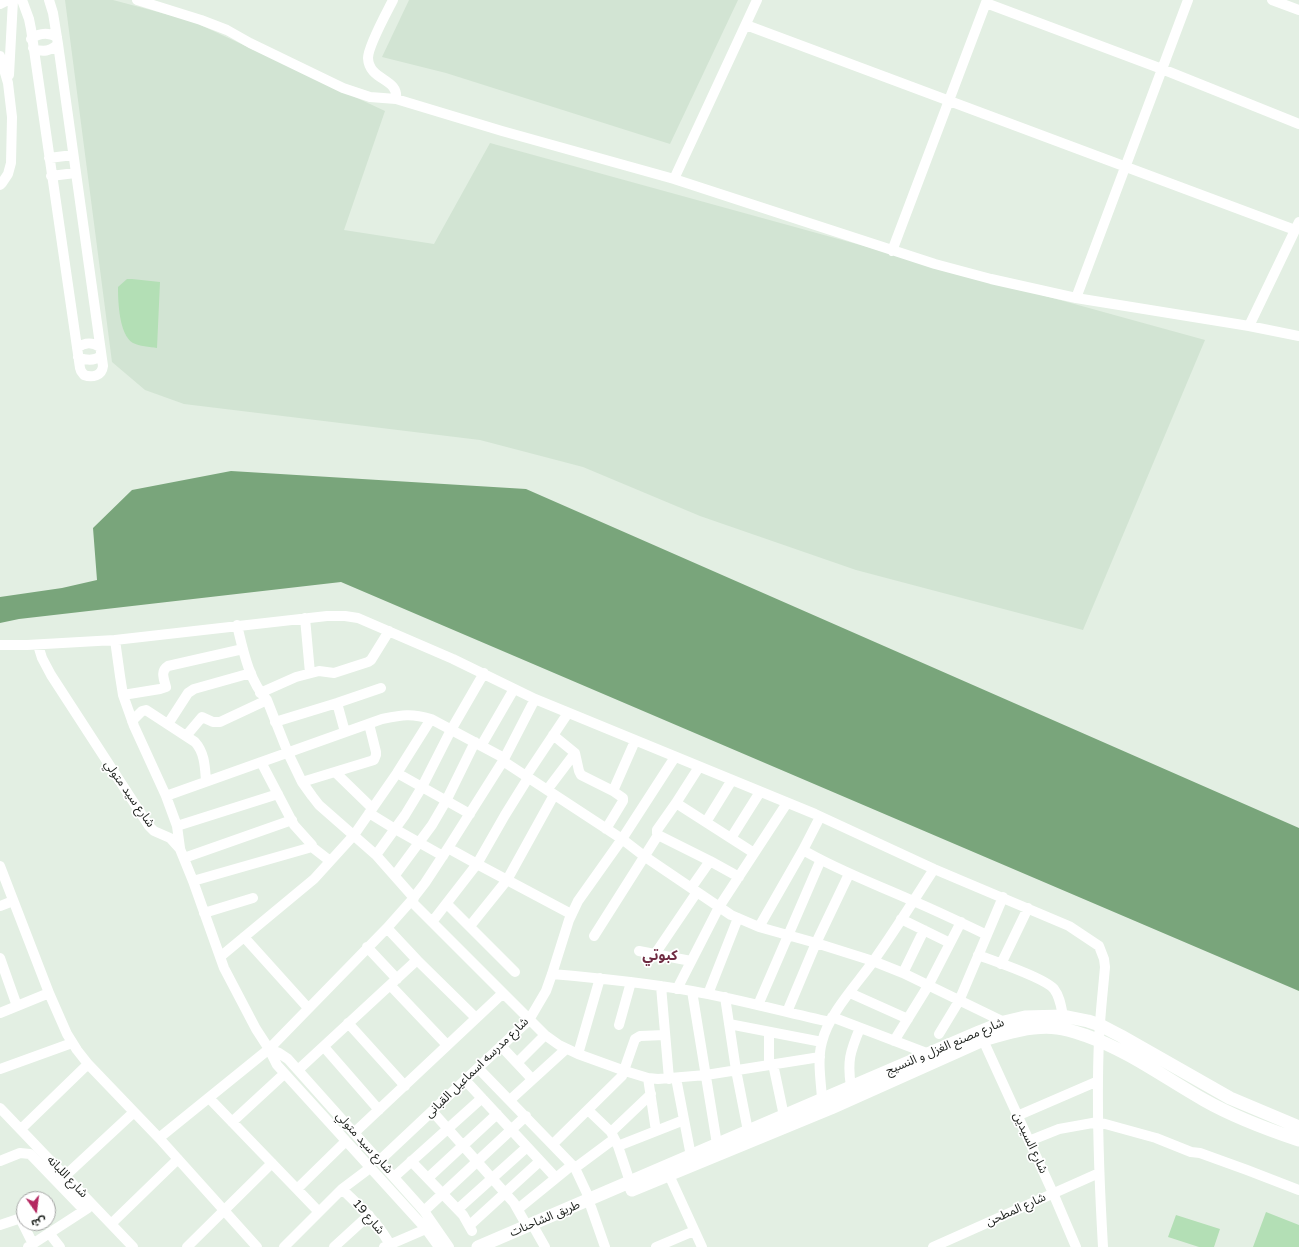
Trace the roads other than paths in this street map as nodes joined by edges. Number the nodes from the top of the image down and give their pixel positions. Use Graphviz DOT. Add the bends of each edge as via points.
graph roads {
  1 [pos="8,0"];
  2 [pos="13,0"];
  3 [pos="22,0"];
  4 [pos="48,0"];
  5 [pos="137,0"];
  6 [pos="393,0"];
  7 [pos="757,0"];
  8 [pos="1188,0"];
  9 [pos="1272,0"];
  10 [pos="987,2"];
  11 [pos="0,4"];
  12 [pos="1299,10"];
  13 [pos="746,25"];
  14 [pos="57,40"];
  15 [pos="32,44"];
  16 [pos="0,56"];
  17 [pos="1162,69"];
  18 [pos="8,83"];
  19 [pos="396,99"];
  20 [pos="949,101"];
  21 [pos="1299,124"];
  22 [pos="74,155"];
  23 [pos="49,158"];
  24 [pos="1125,167"];
  25 [pos="76,173"];
  26 [pos="51,176"];
  27 [pos="674,180"];
  28 [pos="1,183"];
  29 [pos="1297,226"];
  30 [pos="892,251"];
  31 [pos="1076,298"];
  32 [pos="1249,326"];
  33 [pos="1299,336"];
  34 [pos="101,351"];
  35 [pos="78,352"];
  36 [pos="305,618"];
  37 [pos="237,625"];
  38 [pos="388,631"];
  39 [pos="116,640"];
  40 [pos="0,644"];
  41 [pos="38,645"];
  42 [pos="243,649"];
  43 [pos="251,673"];
  44 [pos="310,673"];
  45 [pos="484,673"];
  46 [pos="381,688"];
  47 [pos="514,689"];
  48 [pos="123,695"];
  49 [pos="263,696"];
  50 [pos="535,699"];
  51 [pos="337,703"];
  52 [pos="568,713"];
  53 [pos="431,719"];
  54 [pos="132,721"];
  55 [pos="275,722"];
  56 [pos="168,724"];
  57 [pos="369,724"];
  58 [pos="451,730"];
  59 [pos="345,732"];
  60 [pos="553,735"];
  61 [pos="186,736"];
  62 [pos="636,741"];
  63 [pos="478,744"];
  64 [pos="288,753"];
  65 [pos="575,753"];
  66 [pos="675,757"];
  67 [pos="504,759"];
  68 [pos="261,762"];
  69 [pos="699,767"];
  70 [pos="334,772"];
  71 [pos="397,773"];
  72 [pos="527,777"];
  73 [pos="732,780"];
  74 [pos="206,781"];
  75 [pos="302,782"];
  76 [pos="422,787"];
  77 [pos="612,791"];
  78 [pos="550,792"];
  79 [pos="760,792"];
  80 [pos="278,794"];
  81 [pos="166,796"];
  82 [pos="446,801"];
  83 [pos="676,803"];
  84 [pos="787,803"];
  85 [pos="371,811"];
  86 [pos="470,814"];
  87 [pos="820,817"];
  88 [pos="292,820"];
  89 [pos="706,822"];
  90 [pos="177,826"];
  91 [pos="395,829"];
  92 [pos="606,829"];
  93 [pos="354,835"];
  94 [pos="658,835"];
  95 [pos="731,838"];
  96 [pos="622,839"];
  97 [pos="420,843"];
  98 [pos="312,847"];
  99 [pos="803,850"];
  100 [pos="446,852"];
  101 [pos="182,853"];
  102 [pos="754,853"];
  103 [pos="376,855"];
  104 [pos="644,856"];
  105 [pos="330,861"];
  106 [pos="710,861"];
  107 [pos="477,864"];
  108 [pos="819,864"];
  109 [pos="0,866"];
  110 [pos="934,869"];
  111 [pos="849,874"];
  112 [pos="395,875"];
  113 [pos="739,877"];
  114 [pos="507,880"];
  115 [pos="193,881"];
  116 [pos="694,890"];
  117 [pos="1003,897"];
  118 [pos="253,898"];
  119 [pos="412,900"];
  120 [pos="13,901"];
  121 [pos="913,901"];
  122 [pos="447,904"];
  123 [pos="0,906"];
  124 [pos="719,907"];
  125 [pos="1028,908"];
  126 [pos="204,913"];
  127 [pos="571,914"];
  128 [pos="738,918"];
  129 [pos="901,919"];
  130 [pos="432,922"];
  131 [pos="961,922"];
  132 [pos="470,926"];
  133 [pos="759,927"];
  134 [pos="387,928"];
  135 [pos="924,930"];
  136 [pos="787,935"];
  137 [pos="987,935"];
  138 [pos="594,936"];
  139 [pos="244,937"];
  140 [pos="816,943"];
  141 [pos="950,943"];
  142 [pos="367,947"];
  143 [pos="639,952"];
  144 [pos="655,954"];
  145 [pos="978,955"];
  146 [pos="0,958"];
  147 [pos="220,958"];
  148 [pos="417,960"];
  149 [pos="691,961"];
  150 [pos="873,961"];
  151 [pos="1001,964"];
  152 [pos="515,972"];
  153 [pos="903,973"];
  154 [pos="552,974"];
  155 [pos="600,978"];
  156 [pos="394,982"];
  157 [pos="631,982"];
  158 [pos="661,986"];
  159 [pos="928,986"];
  160 [pos="677,989"];
  161 [pos="692,991"];
  162 [pos="49,993"];
  163 [pos="503,993"];
  164 [pos="708,994"];
  165 [pos="850,994"];
  166 [pos="725,998"];
  167 [pos="959,1001"];
  168 [pos="758,1005"];
  169 [pos="17,1006"];
  170 [pos="308,1008"];
  171 [pos="787,1012"];
  172 [pos="0,1013"];
  173 [pos="1063,1016"];
  174 [pos="476,1018"];
  175 [pos="908,1019"];
  176 [pos="529,1020"];
  177 [pos="831,1020"];
  178 [pos="1004,1022"];
  179 [pos="348,1024"];
  180 [pos="729,1024"];
  181 [pos="619,1025"];
  182 [pos="1100,1025"];
  183 [pos="860,1028"];
  184 [pos="769,1032"];
  185 [pos="939,1034"];
  186 [pos="545,1035"];
  187 [pos="665,1035"];
  188 [pos="983,1040"];
  189 [pos="1099,1040"];
  190 [pos="894,1041"];
  191 [pos="822,1042"];
  192 [pos="72,1043"];
  193 [pos="447,1045"];
  194 [pos="501,1046"];
  195 [pos="324,1047"];
  196 [pos="566,1048"];
  197 [pos="269,1049"];
  198 [pos="578,1054"];
  199 [pos="929,1054"];
  200 [pos="820,1057"];
  201 [pos="517,1063"];
  202 [pos="88,1064"];
  203 [pos="771,1065"];
  204 [pos="478,1068"];
  205 [pos="0,1069"];
  206 [pos="298,1070"];
  207 [pos="736,1070"];
  208 [pos="624,1071"];
  209 [pos="284,1074"];
  210 [pos="706,1075"];
  211 [pos="648,1078"];
  212 [pos="672,1079"];
  213 [pos="465,1080"];
  214 [pos="532,1080"];
  215 [pos="1098,1081"];
  216 [pos="405,1086"];
  217 [pos="851,1087"];
  218 [pos="651,1094"];
  219 [pos="208,1098"];
  220 [pos="482,1098"];
  221 [pos="510,1100"];
  222 [pos="822,1100"];
  223 [pos="0,1108"];
  224 [pos="379,1110"];
  225 [pos="588,1110"];
  226 [pos="432,1111"];
  227 [pos="134,1112"];
  228 [pos="497,1114"];
  229 [pos="526,1116"];
  230 [pos="784,1116"];
  231 [pos="1017,1116"];
  232 [pos="684,1120"];
  233 [pos="232,1122"];
  234 [pos="1098,1122"];
  235 [pos="1299,1127"];
  236 [pos="447,1129"];
  237 [pos="21,1130"];
  238 [pos="511,1130"];
  239 [pos="656,1131"];
  240 [pos="748,1131"];
  241 [pos="354,1133"];
  242 [pos="159,1138"];
  243 [pos="614,1139"];
  244 [pos="1299,1140"];
  245 [pos="346,1141"];
  246 [pos="1029,1142"];
  247 [pos="552,1144"];
  248 [pos="717,1144"];
  249 [pos="462,1146"];
  250 [pos="527,1147"];
  251 [pos="691,1156"];
  252 [pos="178,1159"];
  253 [pos="0,1161"];
  254 [pos="379,1161"];
  255 [pos="411,1161"];
  256 [pos="540,1161"];
  257 [pos="477,1162"];
  258 [pos="272,1163"];
  259 [pos="574,1167"];
  260 [pos="370,1168"];
  261 [pos="1099,1173"];
  262 [pos="669,1175"];
  263 [pos="65,1176"];
  264 [pos="394,1177"];
  265 [pos="428,1178"];
  266 [pos="492,1178"];
  267 [pos="556,1178"];
  268 [pos="630,1182"];
  269 [pos="62,1187"];
  270 [pos="297,1189"];
  271 [pos="342,1189"];
  272 [pos="1299,1190"];
  273 [pos="442,1193"];
  274 [pos="505,1193"];
  275 [pos="1053,1193"];
  276 [pos="590,1203"];
  277 [pos="88,1208"];
  278 [pos="458,1209"];
  279 [pos="518,1209"];
  280 [pos="224,1210"];
  281 [pos="424,1211"];
  282 [pos="320,1212"];
  283 [pos="368,1215"];
  284 [pos="111,1224"];
  285 [pos="0,1225"];
  286 [pos="532,1227"];
  287 [pos="426,1229"];
  288 [pos="694,1231"];
  289 [pos="49,1233"];
  290 [pos="30,1245"];
  291 [pos="388,1246"];
  292 [pos="60,1247"];
  293 [pos="133,1247"];
  294 [pos="187,1247"];
  295 [pos="257,1247"];
  296 [pos="284,1247"];
  297 [pos="334,1247"];
  298 [pos="438,1247"];
  299 [pos="449,1247"];
  300 [pos="478,1247"];
  301 [pos="496,1247"];
  302 [pos="545,1247"];
  303 [pos="605,1247"];
  304 [pos="656,1247"];
  305 [pos="702,1247"];
  306 [pos="933,1247"];
  307 [pos="1076,1247"];
  308 [pos="1103,1247"];
  1 -- 11 [label="street"];
  2 -- 18 [label="street"];
  3 -- 15 [label="street" via="29,19"];
  4 -- 14 [label="street" via="53,13"];
  5 -- 19 [label="street" via="227,30 343,88 370,97"];
  6 -- 19 [label="street" via="368,57 371,69 392,84"];
  7 -- 13 [label="street"];
  8 -- 17 [label="street"];
  9 -- 12 [label="street"];
  10 -- 17 [label="street"];
  10 -- 20 [label="street"];
  13 -- 20 [label="street"];
  13 -- 27 [label="street"];
  14 -- 15 [label="street" via="53,34 44,33 39,34"];
  14 -- 15 [label="street" via="51,50 46,51 37,50"];
  14 -- 22 [label="street"];
  15 -- 23 [label="street"];
  16 -- 18 [label="street"];
  17 -- 21 [label="street"];
  17 -- 24 [label="street"];
  18 -- 28 [label="street" via="12,117 11,163 8,174"];
  19 -- 27 [label="street"];
  20 -- 24 [label="street"];
  20 -- 30 [label="street"];
  22 -- 23 [label="street"];
  22 -- 25 [label="street"];
  23 -- 26 [label="street"];
  24 -- 29 [label="street"];
  24 -- 31 [label="street"];
  25 -- 26 [label="street"];
  25 -- 34 [label="street"];
  26 -- 35 [label="street"];
  27 -- 30 [label="street"];
  29 -- 32 [label="street"];
  30 -- 31 [label="street" via="991,279"];
  31 -- 32 [label="street"];
  32 -- 33 [label="street"];
  34 -- 35 [label="street" via="95,359 88,360"];
  34 -- 35 [label="street" via="88,343 80,345"];
  34 -- 35 [label="street" via="102,369 94,376 84,375 81,371"];
  36 -- 37 [label="street"];
  36 -- 38 [label="street" via="337,615 352,617"];
  36 -- 44 [label="street"];
  37 -- 39 [label="street"];
  37 -- 42 [label="street"];
  38 -- 44 [label="street" via="368,662 334,673"];
  38 -- 45 [label="street"];
  39 -- 41 [label="street"];
  39 -- 48 [label="street"];
  40 -- 41 [label="street"];
  41 -- 101 [label="street, شارع سيد متولي" via="47,670 149,826 170,838"];
  42 -- 43 [label="street"];
  42 -- 48 [label="street" via="168,666 162,672 166,687"];
  43 -- 49 [label="street"];
  43 -- 56 [label="street" via="194,689 188,693"];
  44 -- 49 [label="street" via="288,680"];
  45 -- 47 [label="street"];
  45 -- 58 [label="street"];
  46 -- 51 [label="street"];
  47 -- 50 [label="street"];
  47 -- 63 [label="street"];
  48 -- 54 [label="street"];
  49 -- 55 [label="street"];
  49 -- 61 [label="street" via="220,722 201,718"];
  50 -- 52 [label="street"];
  50 -- 67 [label="street"];
  51 -- 55 [label="street"];
  51 -- 59 [label="street"];
  52 -- 60 [label="street"];
  52 -- 62 [label="street"];
  53 -- 57 [label="street" via="409,714"];
  53 -- 58 [label="street"];
  53 -- 71 [label="street"];
  54 -- 56 [label="street" via="146,710"];
  54 -- 81 [label="street"];
  55 -- 64 [label="street"];
  56 -- 61 [label="street"];
  57 -- 59 [label="street"];
  57 -- 70 [label="street" via="376,757 371,761"];
  58 -- 63 [label="street"];
  58 -- 76 [label="street"];
  59 -- 64 [label="street"];
  60 -- 65 [label="street"];
  60 -- 72 [label="street"];
  61 -- 74 [label="street" via="201,749"];
  62 -- 66 [label="street"];
  62 -- 77 [label="street"];
  63 -- 67 [label="street"];
  63 -- 82 [label="street"];
  64 -- 68 [label="street"];
  64 -- 75 [label="street"];
  65 -- 77 [label="street" via="581,775"];
  65 -- 78 [label="street"];
  66 -- 69 [label="street"];
  66 -- 96 [label="street, شارع مدرسه اسماعيل القبانى"];
  67 -- 72 [label="street"];
  67 -- 86 [label="street"];
  68 -- 74 [label="street"];
  68 -- 80 [label="street"];
  69 -- 73 [label="street"];
  69 -- 83 [label="street"];
  70 -- 75 [label="street"];
  70 -- 85 [label="street"];
  71 -- 76 [label="street"];
  71 -- 85 [label="street"];
  72 -- 78 [label="street"];
  72 -- 107 [label="street"];
  73 -- 79 [label="street"];
  73 -- 89 [label="street"];
  74 -- 81 [label="street"];
  75 -- 93 [label="street" via="319,805"];
  76 -- 82 [label="street"];
  76 -- 91 [label="street"];
  77 -- 92 [label="street" via="622,797 623,801"];
  78 -- 92 [label="street"];
  78 -- 114 [label="street"];
  79 -- 84 [label="street"];
  79 -- 95 [label="street"];
  80 -- 88 [label="street"];
  80 -- 90 [label="street"];
  81 -- 90 [label="street"];
  82 -- 86 [label="street"];
  82 -- 97 [label="street"];
  83 -- 89 [label="street"];
  83 -- 94 [label="street" via="657,830"];
  84 -- 87 [label="street"];
  84 -- 102 [label="street"];
  85 -- 91 [label="street"];
  85 -- 93 [label="street"];
  86 -- 100 [label="street"];
  87 -- 99 [label="street"];
  87 -- 110 [label="street"];
  88 -- 98 [label="street"];
  88 -- 101 [label="street"];
  89 -- 95 [label="street"];
  90 -- 101 [label="street"];
  91 -- 97 [label="street"];
  91 -- 103 [label="street"];
  92 -- 96 [label="street"];
  93 -- 103 [label="street"];
  93 -- 105 [label="street"];
  94 -- 104 [label="street"];
  94 -- 106 [label="street"];
  95 -- 102 [label="street"];
  96 -- 104 [label="street"];
  96 -- 127 [label="street, شارع مدرسه اسماعيل القبانى"];
  97 -- 100 [label="street"];
  97 -- 112 [label="street"];
  98 -- 105 [label="street"];
  98 -- 115 [label="street"];
  99 -- 111 [label="street"];
  99 -- 133 [label="street"];
  100 -- 107 [label="street"];
  100 -- 119 [label="street"];
  101 -- 115 [label="street, شارع سيد متولي"];
  102 -- 113 [label="street"];
  103 -- 112 [label="street"];
  104 -- 116 [label="street"];
  104 -- 138 [label="street"];
  105 -- 139 [label="street" via="314,879"];
  106 -- 113 [label="street"];
  106 -- 116 [label="street"];
  107 -- 114 [label="street"];
  107 -- 122 [label="street"];
  108 -- 136 [label="street"];
  109 -- 120 [label="street"];
  110 -- 117 [label="street"];
  110 -- 121 [label="street"];
  111 -- 121 [label="street"];
  111 -- 140 [label="street"];
  112 -- 119 [label="street"];
  113 -- 124 [label="street"];
  114 -- 127 [label="street"];
  114 -- 132 [label="street"];
  115 -- 126 [label="street, شارع سيد متولي"];
  116 -- 124 [label="street"];
  116 -- 144 [label="street"];
  117 -- 125 [label="street"];
  117 -- 137 [label="street"];
  118 -- 126 [label="street"];
  119 -- 130 [label="street"];
  119 -- 134 [label="street"];
  120 -- 123 [label="street"];
  120 -- 162 [label="street"];
  121 -- 129 [label="street"];
  121 -- 131 [label="street"];
  122 -- 130 [label="street"];
  122 -- 132 [label="street"];
  124 -- 128 [label="street"];
  124 -- 149 [label="street"];
  125 -- 151 [label="street"];
  125 -- 182 [label="street" via="1070,926 1099,946 1105,967"];
  126 -- 147 [label="street, شارع سيد متولي"];
  127 -- 154 [label="street, شارع مدرسه اسماعيل القبانى"];
  128 -- 133 [label="street"];
  128 -- 164 [label="street"];
  129 -- 135 [label="street"];
  129 -- 150 [label="street"];
  130 -- 163 [label="street"];
  131 -- 137 [label="street"];
  131 -- 141 [label="street"];
  132 -- 152 [label="street"];
  133 -- 136 [label="street"];
  134 -- 142 [label="street"];
  134 -- 148 [label="street"];
  135 -- 141 [label="street"];
  135 -- 153 [label="street"];
  136 -- 140 [label="street"];
  136 -- 168 [label="street"];
  137 -- 145 [label="street"];
  139 -- 147 [label="street"];
  139 -- 170 [label="street"];
  140 -- 150 [label="street"];
  140 -- 171 [label="street"];
  141 -- 159 [label="street"];
  142 -- 156 [label="street"];
  142 -- 170 [label="street"];
  143 -- 144 [label="street"];
  144 -- 149 [label="street"];
  145 -- 151 [label="street"];
  145 -- 167 [label="street"];
  146 -- 169 [label="street"];
  147 -- 197 [label="street, شارع سيد متولي" via="250,1018"];
  148 -- 156 [label="street"];
  148 -- 174 [label="street"];
  149 -- 160 [label="street"];
  150 -- 153 [label="street"];
  150 -- 165 [label="street"];
  151 -- 173 [label="street" via="1050,985 1059,998"];
  153 -- 159 [label="street"];
  154 -- 155 [label="street"];
  154 -- 176 [label="street, شارع مدرسه اسماعيل القبانى" via="546,991"];
  155 -- 157 [label="street"];
  155 -- 198 [label="street"];
  156 -- 179 [label="street"];
  156 -- 193 [label="street"];
  157 -- 158 [label="street"];
  157 -- 181 [label="street"];
  158 -- 160 [label="street"];
  158 -- 187 [label="street"];
  159 -- 167 [label="street"];
  159 -- 175 [label="street"];
  160 -- 161 [label="street"];
  161 -- 164 [label="street"];
  161 -- 210 [label="street"];
  162 -- 169 [label="street"];
  162 -- 192 [label="street"];
  163 -- 174 [label="street"];
  163 -- 176 [label="street"];
  164 -- 166 [label="street"];
  165 -- 175 [label="street"];
  165 -- 177 [label="street"];
  166 -- 168 [label="street"];
  166 -- 180 [label="street"];
  167 -- 178 [label="street"];
  167 -- 185 [label="street"];
  168 -- 171 [label="street"];
  169 -- 172 [label="street"];
  170 -- 197 [label="street"];
  171 -- 177 [label="street"];
  173 -- 178 [label="main road, شارع مصنع الغزل و النسيج" via="1025,1017"];
  173 -- 182 [label="main road, شارع مصنع الغزل و النسيج"];
  174 -- 193 [label="street"];
  175 -- 190 [label="street"];
  176 -- 186 [label="street"];
  176 -- 194 [label="street, شارع مدرسه اسماعيل القبانى"];
  177 -- 183 [label="street"];
  177 -- 191 [label="street"];
  178 -- 199 [label="main road, شارع مصنع الغزل و النسيج"];
  179 -- 195 [label="street"];
  179 -- 216 [label="street"];
  180 -- 184 [label="street"];
  180 -- 207 [label="street"];
  182 -- 189 [label="street"];
  182 -- 235 [label="main road, شارع مصنع الغزل و النسيج" via="1217,1092"];
  183 -- 190 [label="street"];
  183 -- 217 [label="street" via="849,1062"];
  184 -- 191 [label="street"];
  184 -- 203 [label="street"];
  186 -- 196 [label="street"];
  186 -- 201 [label="street"];
  187 -- 208 [label="street" via="640,1036 635,1039"];
  187 -- 212 [label="street"];
  188 -- 189 [label="main road, شارع مصنع الغزل و النسيج" via="1024,1030 1045,1028 1058,1028"];
  188 -- 231 [label="street, شارع السيدين"];
  188 -- 262 [label="main road, شارع مصنع الغزل و النسيج" via="831,1108"];
  189 -- 215 [label="street"];
  189 -- 244 [label="main road, شارع مصنع الغزل و النسيج" via="1226,1112"];
  190 -- 199 [label="street"];
  191 -- 200 [label="street"];
  192 -- 202 [label="street"];
  192 -- 205 [label="street"];
  193 -- 216 [label="street"];
  194 -- 201 [label="street"];
  194 -- 204 [label="street, شارع مدرسه اسماعيل القبانى"];
  195 -- 206 [label="street"];
  195 -- 224 [label="street"];
  196 -- 198 [label="street"];
  196 -- 214 [label="street"];
  197 -- 206 [label="street, شارع سيد متولي" via="283,1055"];
  197 -- 209 [label="street, شارع سيد متولي"];
  197 -- 219 [label="street"];
  198 -- 208 [label="street"];
  199 -- 217 [label="main road, شارع مصنع الغزل و النسيج"];
  200 -- 203 [label="street"];
  200 -- 222 [label="street"];
  201 -- 214 [label="street"];
  202 -- 227 [label="street"];
  202 -- 237 [label="street"];
  203 -- 207 [label="street"];
  203 -- 230 [label="street"];
  204 -- 213 [label="street, شارع مدرسه اسماعيل القبانى"];
  204 -- 221 [label="street"];
  206 -- 241 [label="street, شارع سيد متولي"];
  207 -- 210 [label="street"];
  207 -- 240 [label="street"];
  208 -- 211 [label="street"];
  208 -- 225 [label="street"];
  209 -- 233 [label="street"];
  209 -- 245 [label="street, شارع سيد متولي"];
  210 -- 212 [label="street"];
  210 -- 248 [label="street"];
  211 -- 212 [label="street"];
  211 -- 218 [label="street"];
  212 -- 232 [label="street"];
  213 -- 220 [label="street"];
  213 -- 226 [label="street, شارع مدرسه اسماعيل القبانى"];
  214 -- 221 [label="street"];
  215 -- 231 [label="street"];
  215 -- 234 [label="street"];
  216 -- 224 [label="street"];
  217 -- 222 [label="main road, شارع مصنع الغزل و النسيج"];
  218 -- 239 [label="street"];
  218 -- 243 [label="street"];
  219 -- 233 [label="street"];
  219 -- 242 [label="street"];
  220 -- 228 [label="street"];
  220 -- 236 [label="street"];
  221 -- 229 [label="street"];
  222 -- 230 [label="main road, شارع مصنع الغزل و النسيج"];
  223 -- 237 [label="street, شارع اللبانه"];
  224 -- 241 [label="street"];
  225 -- 243 [label="street"];
  225 -- 247 [label="street"];
  226 -- 236 [label="street"];
  226 -- 254 [label="street, شارع مدرسه اسماعيل القبانى"];
  227 -- 242 [label="street"];
  227 -- 263 [label="street"];
  228 -- 238 [label="street"];
  228 -- 249 [label="street"];
  229 -- 238 [label="street"];
  229 -- 247 [label="street"];
  230 -- 240 [label="main road, شارع مصنع الغزل و النسيج"];
  231 -- 246 [label="street, شارع السيدين"];
  232 -- 239 [label="street"];
  232 -- 251 [label="street"];
  233 -- 258 [label="street"];
  234 -- 246 [label="street" via="1059,1129"];
  234 -- 261 [label="street"];
  234 -- 272 [label="street" via="1156,1138"];
  236 -- 249 [label="street"];
  236 -- 255 [label="street"];
  237 -- 263 [label="street, شارع اللبانه"];
  238 -- 250 [label="street"];
  238 -- 257 [label="street"];
  239 -- 243 [label="street"];
  240 -- 248 [label="main road, شارع مصنع الغزل و النسيج"];
  241 -- 254 [label="street, شارع سيد متولي"];
  242 -- 252 [label="street"];
  243 -- 259 [label="street"];
  243 -- 268 [label="street"];
  245 -- 260 [label="street, شارع سيد متولي"];
  245 -- 270 [label="street"];
  246 -- 275 [label="street, شارع السيدين"];
  247 -- 259 [label="street"];
  248 -- 251 [label="main road, شارع مصنع الغزل و النسيج"];
  249 -- 257 [label="street"];
  249 -- 265 [label="street"];
  250 -- 256 [label="street"];
  250 -- 266 [label="street"];
  251 -- 268 [label="main road, شارع مصنع الغزل و النسيج"];
  252 -- 280 [label="street"];
  252 -- 284 [label="street"];
  253 -- 269 [label="street" via="20,1152 30,1154"];
  254 -- 264 [label="street, شارع سيد متولي"];
  255 -- 264 [label="street"];
  255 -- 265 [label="street"];
  256 -- 267 [label="street"];
  256 -- 274 [label="street"];
  257 -- 266 [label="street"];
  257 -- 273 [label="street"];
  258 -- 270 [label="street"];
  258 -- 280 [label="street"];
  259 -- 267 [label="street"];
  259 -- 276 [label="street"];
  260 -- 271 [label="street"];
  260 -- 287 [label="street, شارع سيد متولي"];
  261 -- 275 [label="street, شارع المطحن"];
  261 -- 308 [label="street"];
  262 -- 276 [label="main road, شارع مصنع الغزل و النسيج"];
  262 -- 288 [label="street"];
  263 -- 269 [label="street"];
  263 -- 277 [label="street, شارع اللبانه"];
  264 -- 281 [label="street, شارع سيد متولي"];
  265 -- 273 [label="street"];
  266 -- 274 [label="street"];
  266 -- 278 [label="street"];
  267 -- 279 [label="street"];
  268 -- 276 [label="main road, شارع مصنع الغزل و النسيج"];
  269 -- 277 [label="street"];
  270 -- 282 [label="street"];
  271 -- 282 [label="street"];
  271 -- 283 [label="street, شارع 19"];
  273 -- 278 [label="street"];
  273 -- 281 [label="street"];
  274 -- 278 [label="street" via="471,1228"];
  274 -- 279 [label="street"];
  275 -- 306 [label="street, شارع المطحن"];
  275 -- 307 [label="street, شارع السيدين"];
  276 -- 286 [label="main road, طريق الشاحنات"];
  276 -- 303 [label="street"];
  277 -- 284 [label="street, شارع اللبانه"];
  277 -- 289 [label="street"];
  279 -- 286 [label="street"];
  280 -- 294 [label="street"];
  280 -- 295 [label="street"];
  281 -- 299 [label="street, شارع سيد متولي"];
  282 -- 296 [label="street"];
  283 -- 291 [label="street, شارع 19"];
  283 -- 297 [label="street"];
  284 -- 293 [label="street, شارع اللبانه"];
  285 -- 290 [label="street" via="21,1220"];
  286 -- 300 [label="main road, طريق الشاحنات"];
  286 -- 301 [label="main road, طريق الشاحنات"];
  286 -- 302 [label="street"];
  287 -- 291 [label="street"];
  287 -- 298 [label="street, شارع سيد متولي"];
  288 -- 304 [label="street"];
  288 -- 305 [label="street"];
  289 -- 290 [label="street"];
  289 -- 292 [label="street"];
}
